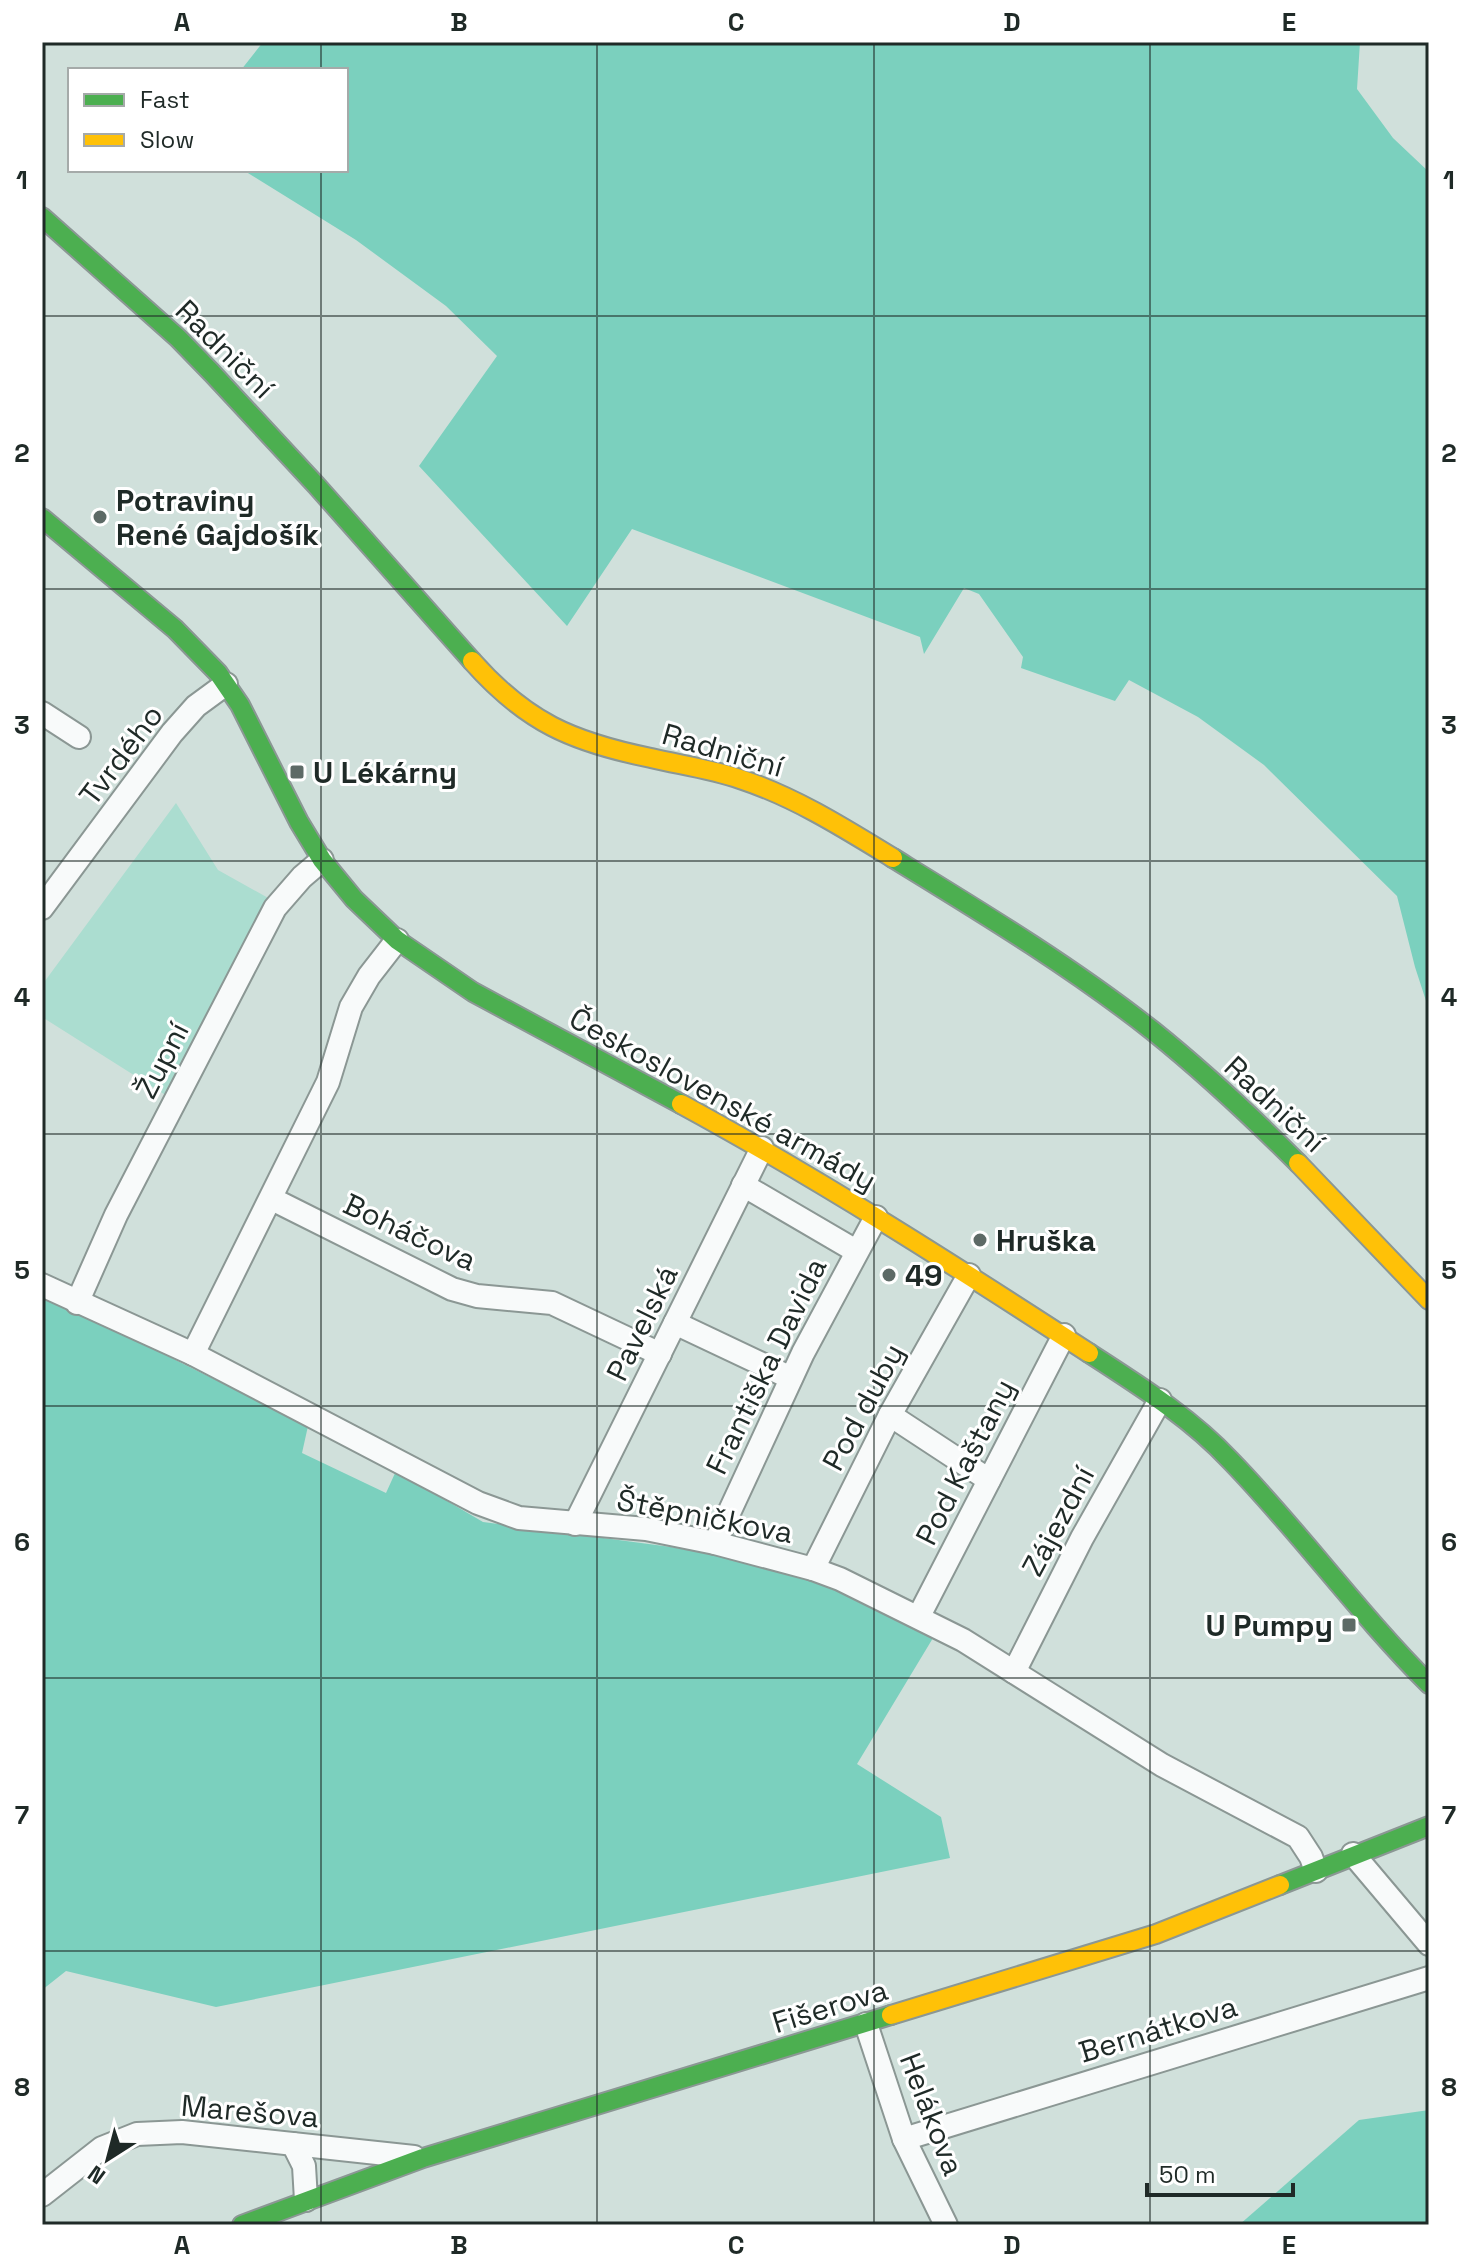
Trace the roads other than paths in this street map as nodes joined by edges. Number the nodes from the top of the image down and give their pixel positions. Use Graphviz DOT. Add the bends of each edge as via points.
graph roads {
  1 [pos="42,217"];
  2 [pos="42,518"];
  3 [pos="226,684"];
  4 [pos="42,713"];
  5 [pos="79,737"];
  6 [pos="322,860"];
  7 [pos="42,908"];
  8 [pos="397,940"];
  9 [pos="762,1148"];
  10 [pos="743,1185"];
  11 [pos="272,1199"];
  12 [pos="876,1217"];
  13 [pos="856,1251"];
  14 [pos="969,1275"];
  15 [pos="44,1286"];
  16 [pos="1429,1300"];
  17 [pos="77,1303"];
  18 [pos="675,1323"];
  19 [pos="1064,1335"];
  20 [pos="193,1354"];
  21 [pos="660,1354"];
  22 [pos="791,1378"];
  23 [pos="1160,1400"];
  24 [pos="890,1415"];
  25 [pos="989,1480"];
  26 [pos="575,1524"];
  27 [pos="715,1543"];
  28 [pos="813,1569"];
  29 [pos="919,1616"];
  30 [pos="1014,1672"];
  31 [pos="1429,1684"];
  32 [pos="1429,1826"];
  33 [pos="1353,1854"];
  34 [pos="1316,1871"];
  35 [pos="1429,1944"];
  36 [pos="1429,1978"];
  37 [pos="866,2024"];
  38 [pos="904,2139"];
  39 [pos="293,2144"];
  40 [pos="423,2158"];
  41 [pos="42,2195"];
  42 [pos="306,2200"];
  43 [pos="242,2225"];
  44 [pos="946,2225"];
  1 -- 16 [label="street, Radniční" via="178,338 497,689 524,711 566,735 717,770 790,799 1022,940 1175,1049 1343,1206"];
  2 -- 3 [label="street, Československé armády" via="175,629"];
  3 -- 6 [label="street, Československé armády"];
  3 -- 7 [label="street, Tvrdého" via="172,733"];
  4 -- 5 [label="street"];
  6 -- 8 [label="street, Československé armády"];
  6 -- 17 [label="street, Župní" via="275,908 116,1215"];
  8 -- 9 [label="street, Československé armády" via="473,992"];
  8 -- 11 [label="street" via="351,1007 328,1082"];
  9 -- 10 [label="street, Pavelská"];
  9 -- 12 [label="street, Československé armády"];
  10 -- 13 [label="street"];
  10 -- 18 [label="street, Pavelská"];
  11 -- 20 [label="street"];
  11 -- 21 [label="street, Boháčova" via="452,1289 552,1303"];
  12 -- 13 [label="street, Františka Davida"];
  12 -- 14 [label="street, Československé armády"];
  13 -- 22 [label="street, Františka Davida"];
  14 -- 19 [label="street, Československé armády"];
  14 -- 24 [label="street, Pod duby"];
  15 -- 17 [label="street, Štěpničkova"];
  17 -- 20 [label="street, Štěpničkova"];
  18 -- 21 [label="street, Pavelská"];
  18 -- 22 [label="street"];
  19 -- 23 [label="street, Československé armády"];
  19 -- 25 [label="street, Pod Kaštany"];
  20 -- 26 [label="street, Štěpničkova" via="478,1503 519,1518"];
  21 -- 26 [label="street, Pavelská"];
  22 -- 27 [label="street, Františka Davida"];
  23 -- 30 [label="street, Zájezdní"];
  23 -- 31 [label="street, Československé armády" via="1248,1479"];
  24 -- 25 [label="street"];
  24 -- 28 [label="street, Pod duby"];
  25 -- 29 [label="street, Pod Kaštany"];
  26 -- 27 [label="street, Štěpničkova" via="646,1529"];
  27 -- 28 [label="street, Štěpničkova"];
  28 -- 29 [label="street, Štěpničkova"];
  29 -- 30 [label="street, Štěpničkova"];
  30 -- 34 [label="street, Štěpničkova" via="1162,1765 1298,1837"];
  32 -- 33 [label="street, Fišerova"];
  33 -- 34 [label="street, Fišerova"];
  33 -- 35 [label="street"];
  34 -- 37 [label="street, Fišerova" via="1156,1934"];
  36 -- 38 [label="street, Bernátkova"];
  37 -- 38 [label="street, Helákova"];
  37 -- 40 [label="street, Fišerova"];
  38 -- 44 [label="street, Helákova"];
  39 -- 40 [label="street, Marešova"];
  39 -- 41 [label="street, Marešova" via="182,2132 137,2134 102,2148"];
  39 -- 42 [label="street" via="304,2166"];
  40 -- 42 [label="street, Fišerova"];
  42 -- 43 [label="street, Fišerova"];
}
